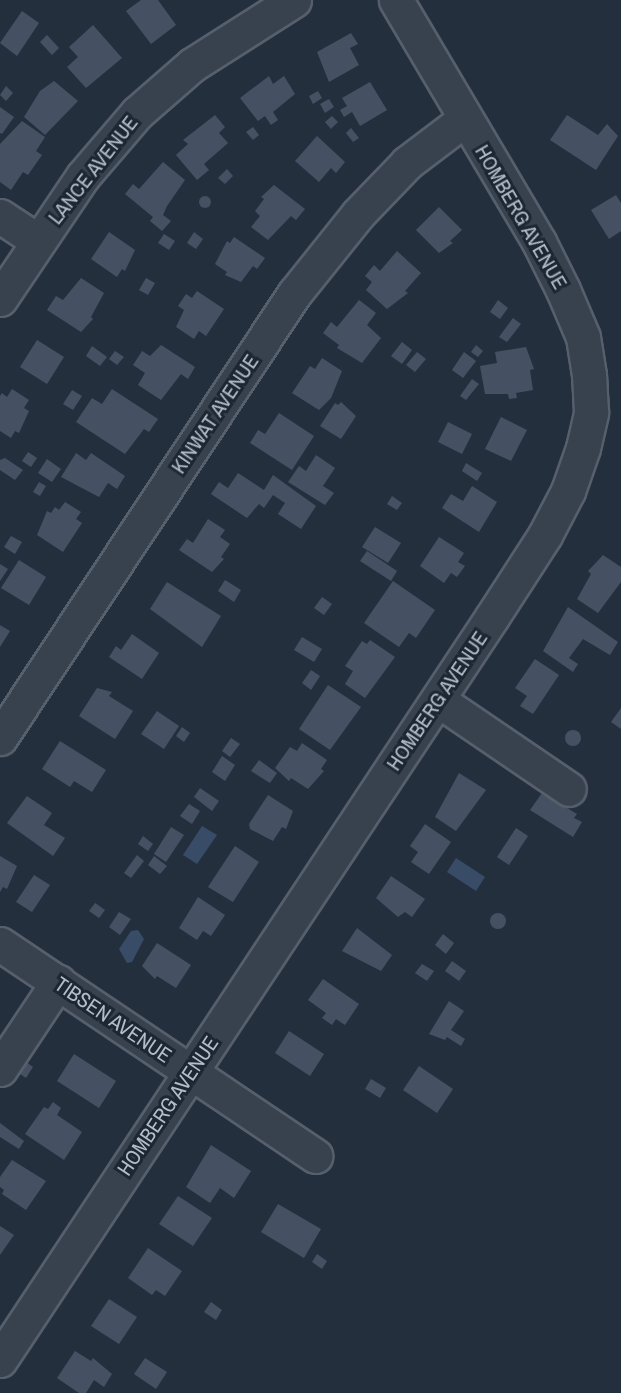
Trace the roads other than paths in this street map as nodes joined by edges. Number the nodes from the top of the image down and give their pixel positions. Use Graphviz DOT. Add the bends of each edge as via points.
graph roads {
  1 [pos="294,0"];
  2 [pos="396,0"];
  3 [pos="465,120"];
  4 [pos="0,216"];
  5 [pos="38,241"];
  6 [pos="0,298"];
  7 [pos="438,700"];
  8 [pos="0,738"];
  9 [pos="569,789"];
  10 [pos="0,944"];
  11 [pos="58,982"];
  12 [pos="0,1069"];
  13 [pos="190,1073"];
  14 [pos="315,1155"];
  15 [pos="0,1360"];
  1 -- 5 [label="street, LANCE AVENUE" via="192,65 137,114 83,176"];
  2 -- 3 [label="street, HOMBERG AVENUE"];
  3 -- 7 [label="street, HOMBERG AVENUE" via="539,242 563,290 583,337 591,412 568,491 545,535"];
  3 -- 8 [label="street, KINWAT AVENUE" via="407,163 358,214 294,294"];
  4 -- 5 [label="street"];
  5 -- 6 [label="street, LANCE AVENUE"];
  7 -- 9 [label="street"];
  7 -- 13 [label="street, HOMBERG AVENUE"];
  10 -- 11 [label="street, TIBSEN AVENUE"];
  11 -- 12 [label="street"];
  11 -- 13 [label="street, TIBSEN AVENUE"];
  13 -- 14 [label="street, TIBSEN AVENUE"];
  13 -- 15 [label="street, HOMBERG AVENUE"];
}
